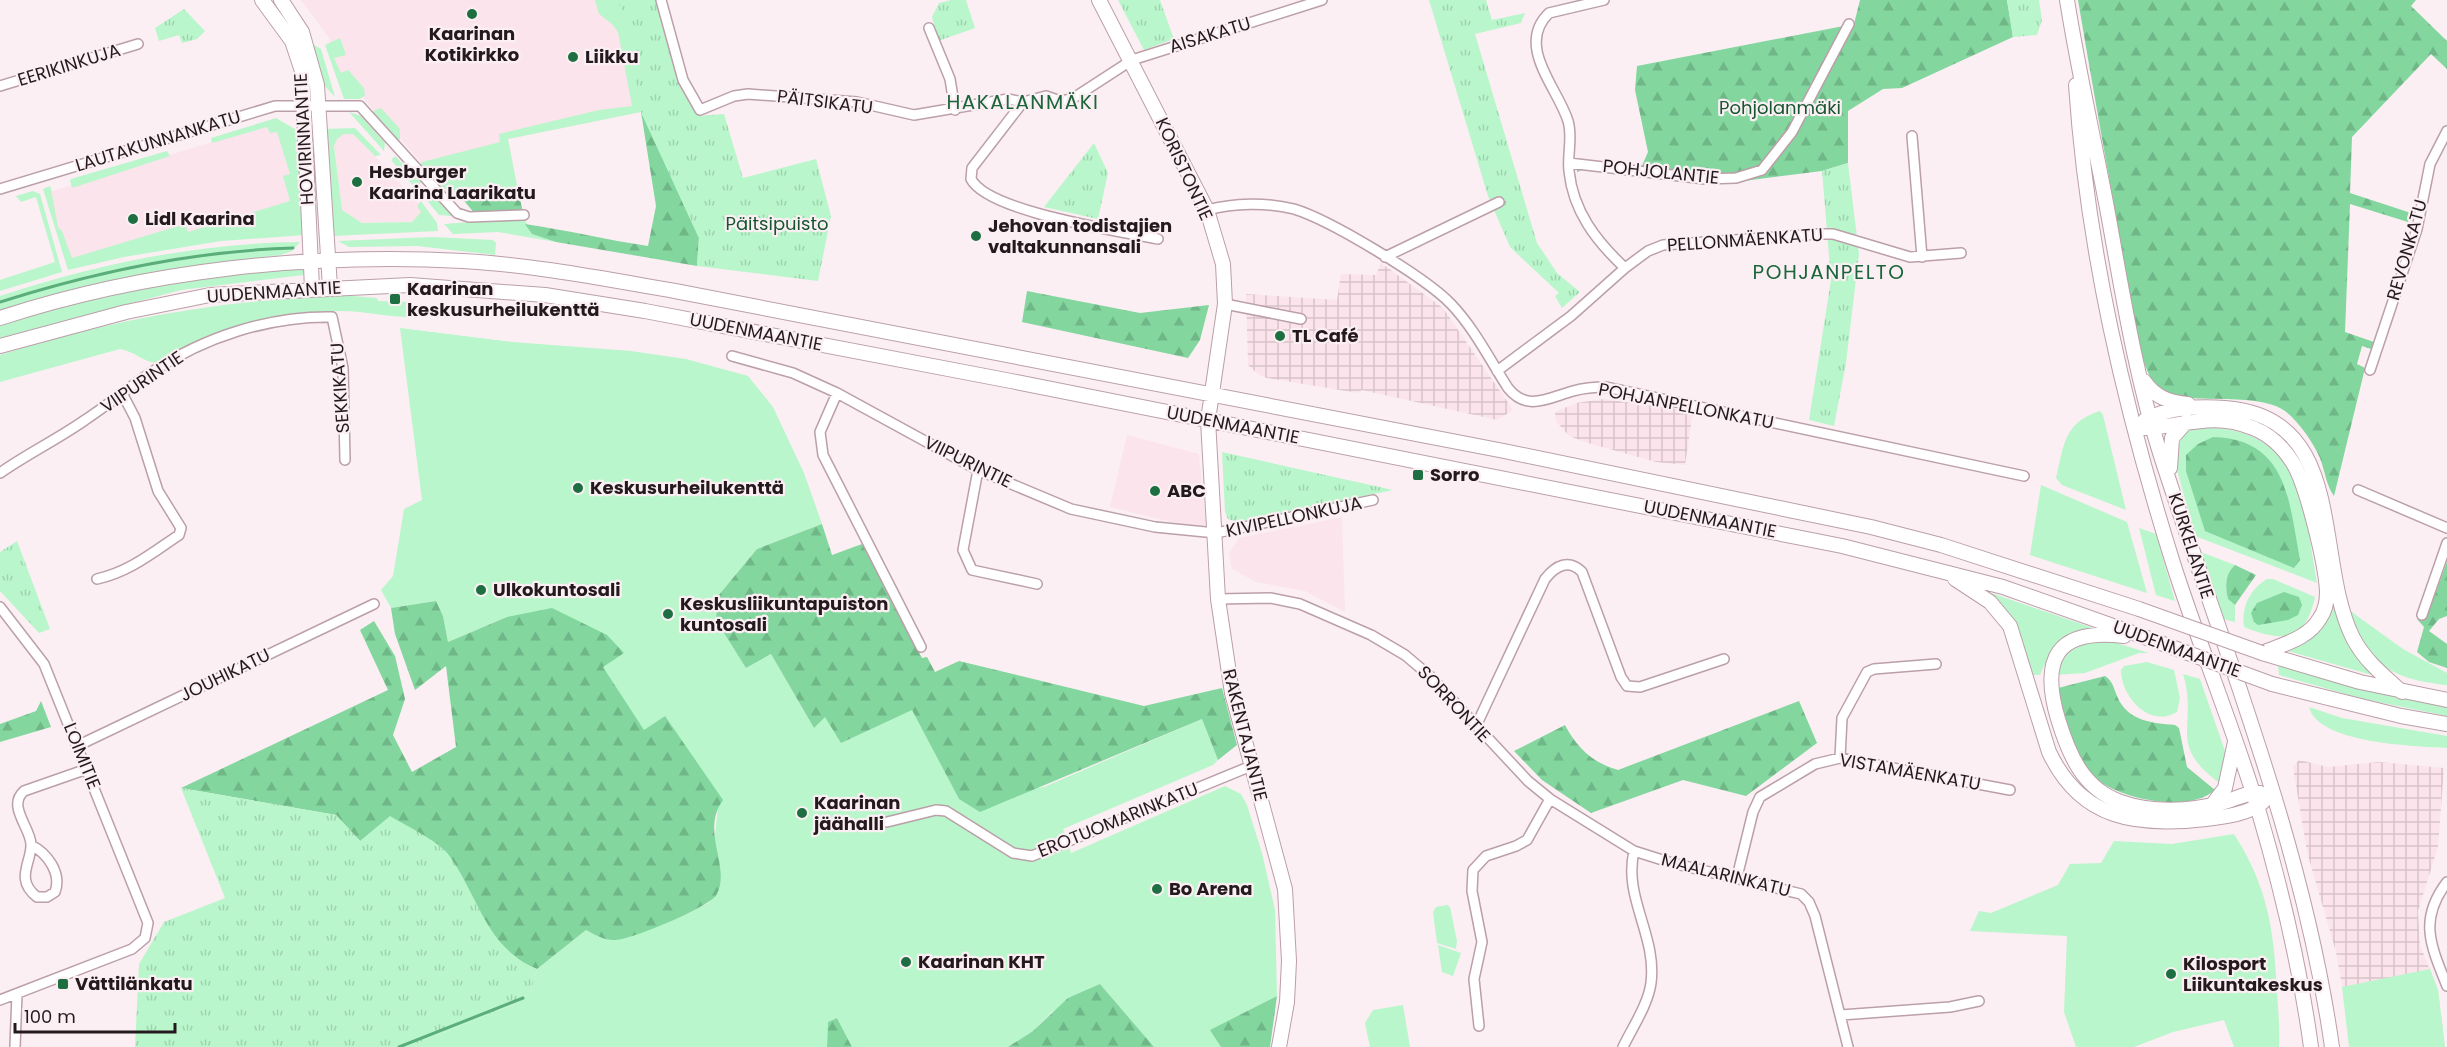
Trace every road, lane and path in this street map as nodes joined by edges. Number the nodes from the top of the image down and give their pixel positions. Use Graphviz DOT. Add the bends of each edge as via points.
graph roads {
  1 [pos="262,0"];
  2 [pos="281,0"];
  3 [pos="661,0"];
  4 [pos="1099,0"];
  5 [pos="1322,0"];
  6 [pos="1604,0"];
  7 [pos="2067,0"];
  8 [pos="1849,24"];
  9 [pos="929,28"];
  10 [pos="2073,38"];
  11 [pos="138,44"];
  12 [pos="1132,60"];
  13 [pos="0,86"];
  14 [pos="1023,102"];
  15 [pos="303,104"];
  16 [pos="318,104"];
  17 [pos="955,110"];
  18 [pos="2447,131"];
  19 [pos="1912,136"];
  20 [pos="1569,163"];
  21 [pos="1,186"];
  22 [pos="1499,202"];
  23 [pos="1207,210"];
  24 [pos="524,215"];
  25 [pos="1158,238"];
  26 [pos="1961,253"];
  27 [pos="1385,256"];
  28 [pos="1922,256"];
  29 [pos="328,261"];
  30 [pos="311,262"];
  31 [pos="1625,268"];
  32 [pos="330,287"];
  33 [pos="312,288"];
  34 [pos="1225,304"];
  35 [pos="332,316"];
  36 [pos="0,318"];
  37 [pos="1301,319"];
  38 [pos="0,346"];
  39 [pos="732,356"];
  40 [pos="2370,370"];
  41 [pos="1497,371"];
  42 [pos="2141,376"];
  43 [pos="122,393"];
  44 [pos="837,393"];
  45 [pos="1211,395"];
  46 [pos="2208,407"];
  47 [pos="1208,420"];
  48 [pos="2187,421"];
  49 [pos="2152,422"];
  50 [pos="2133,428"];
  51 [pos="345,460"];
  52 [pos="978,470"];
  53 [pos="0,473"];
  54 [pos="2024,476"];
  55 [pos="2171,483"];
  56 [pos="2358,490"];
  57 [pos="1373,500"];
  58 [pos="2447,528"];
  59 [pos="1216,533"];
  60 [pos="2447,543"];
  61 [pos="1939,570"];
  62 [pos="97,579"];
  63 [pos="1037,584"];
  64 [pos="1218,599"];
  65 [pos="374,604"];
  66 [pos="0,607"];
  67 [pos="2422,615"];
  68 [pos="2147,638"];
  69 [pos="921,647"];
  70 [pos="2262,653"];
  71 [pos="1724,659"];
  72 [pos="1936,664"];
  73 [pos="2402,692"];
  74 [pos="2447,700"];
  75 [pos="2447,724"];
  76 [pos="1476,726"];
  77 [pos="2235,740"];
  78 [pos="77,746"];
  79 [pos="1840,758"];
  80 [pos="1251,765"];
  81 [pos="87,769"];
  82 [pos="2010,790"];
  83 [pos="2252,793"];
  84 [pos="2274,794"];
  85 [pos="1550,799"];
  86 [pos="2213,804"];
  87 [pos="2257,807"];
  88 [pos="887,822"];
  89 [pos="31,845"];
  90 [pos="1634,851"];
  91 [pos="1737,878"];
  92 [pos="2447,882"];
  93 [pos="2447,986"];
  94 [pos="17,994"];
  95 [pos="0,1000"];
  96 [pos="1979,1001"];
  97 [pos="1841,1015"];
  98 [pos="1479,1026"];
  99 [pos="15,1047"];
  100 [pos="1279,1047"];
  101 [pos="1623,1047"];
  102 [pos="1848,1047"];
  103 [pos="2311,1047"];
  104 [pos="2332,1047"];
  1 -- 15 [label="main road, HOVIRINNANTIE" via="292,41 302,71"];
  2 -- 16 [label="main road, HOVIRINNANTIE" via="306,42"];
  3 -- 17 [label="street, PÄITSIKATU" via="681,74 700,110 734,96 760,94 857,102 914,115"];
  4 -- 12 [label="main road, KORISTONTIE"];
  5 -- 12 [label="street, AISAKATU"];
  6 -- 20 [label="street" via="1549,13 1538,29 1540,65 1569,124"];
  7 -- 10 [label="main road, KURKELANTIE"];
  8 -- 20 [label="street, POHJOLANTIE" via="1792,132 1761,170 1736,178 1704,179"];
  9 -- 17 [label="street" via="950,80"];
  10 -- 42 [label="main road, KURKELANTIE"];
  10 -- 50 [label="main road, KURKELANTIE" via="2093,244"];
  11 -- 13 [label="street, EERIKINKUJA"];
  12 -- 14 [label="street, AISAKATU" via="1072,99 1060,101 1046,96"];
  12 -- 23 [label="main road, KORISTONTIE"];
  14 -- 17 [label="street, PÄITSIKATU" via="1008,99"];
  14 -- 25 [label="street" via="975,162 971,173 974,184 1000,200 1037,213"];
  15 -- 16 [label="street, LAUTAKUNNANKATU"];
  15 -- 21 [label="street, LAUTAKUNNANKATU" via="275,106"];
  15 -- 30 [label="main road, HOVIRINNANTIE"];
  16 -- 24 [label="street, LAUTAKUNNANKATU" via="360,106 457,213 469,217"];
  16 -- 29 [label="main road, HOVIRINNANTIE"];
  18 -- 40 [label="street, REVONKATU" via="2430,164 2415,236"];
  19 -- 28 [label="street"];
  20 -- 31 [label="street" via="1572,190 1590,230"];
  22 -- 27 [label="street"];
  23 -- 27 [label="street, POHJANPELLONKATU" via="1236,205 1293,209"];
  23 -- 34 [label="main road, KORISTONTIE" via="1223,264"];
  26 -- 28 [label="street, PELLONMÄENKATU"];
  27 -- 41 [label="street, POHJANPELLONKATU" via="1450,303"];
  28 -- 31 [label="street, PELLONMÄENKATU" via="1897,255 1833,234 1818,234 1663,245 1648,250"];
  29 -- 30 [label="main road, UUDENMAANTIE"];
  29 -- 32 [label="main road, HOVIRINNANTIE"];
  29 -- 45 [label="main road, UUDENMAANTIE" via="464,261 550,270"];
  30 -- 33 [label="main road, HOVIRINNANTIE"];
  30 -- 36 [label="main road, UUDENMAANTIE" via="159,279"];
  31 -- 41 [label="street, PELLONMÄENKATU" via="1571,316"];
  32 -- 33 [label="main road, UUDENMAANTIE"];
  32 -- 47 [label="main road, UUDENMAANTIE" via="446,286 645,310"];
  33 -- 38 [label="main road, UUDENMAANTIE" via="210,295 166,303"];
  34 -- 37 [label="street"];
  34 -- 45 [label="main road, KORISTONTIE"];
  35 -- 43 [label="street, VIIPURINTIE" via="309,316 231,333 184,353"];
  35 -- 51 [label="street, SEKKIKATU" via="343,368"];
  39 -- 44 [label="street, VIIPURINTIE" via="793,373"];
  41 -- 54 [label="street, POHJANPELLONKATU" via="1513,394 1527,402 1547,401 1582,388 1606,387"];
  42 -- 46 [label="main road" via="2161,398"];
  42 -- 49 [label="main road, KURKELANTIE"];
  43 -- 53 [label="street, VIIPURINTIE" via="46,447"];
  43 -- 62 [label="street" via="135,418 158,491 181,528 179,535 130,568"];
  44 -- 52 [label="street, VIIPURINTIE"];
  44 -- 69 [label="street" via="820,432 823,455"];
  45 -- 47 [label="main road, KORISTONTIE"];
  45 -- 70 [label="main road, UUDENMAANTIE, bridge" via="1504,451 1941,544"];
  46 -- 49 [label="main road"];
  46 -- 73 [label="main road" via="2265,416 2284,427 2298,442 2316,479 2350,631 2371,664"];
  47 -- 59 [label="main road, RAKENTAJANTIE"];
  47 -- 61 [label="main road, UUDENMAANTIE" via="1728,522"];
  48 -- 49 [label="main road"];
  48 -- 55 [label="main road" via="2170,443"];
  48 -- 70 [label="main road" via="2227,421 2270,436 2294,464 2307,498 2326,582 2322,616 2307,634"];
  49 -- 50 [label="main road"];
  49 -- 55 [label="main road, KURKELANTIE"];
  50 -- 77 [label="main road, KURKELANTIE" via="2174,565"];
  52 -- 59 [label="street, VIIPURINTIE" via="1071,509 1155,527"];
  52 -- 63 [label="street" via="963,550 972,570"];
  55 -- 84 [label="main road, KURKELANTIE"];
  56 -- 58 [label="street"];
  57 -- 59 [label="street, KIVIPELLONKUJA"];
  59 -- 64 [label="main road, RAKENTAJANTIE"];
  60 -- 67 [label="street"];
  61 -- 68 [label="main road, UUDENMAANTIE" via="2003,587"];
  61 -- 87 [label="main road" via="1990,602 2010,626 2049,752 2080,797 2109,814 2168,822 2216,818"];
  64 -- 76 [label="street, SORRONTIE" via="1270,598 1300,604 1371,635 1422,669"];
  64 -- 80 [label="main road, RAKENTAJANTIE" via="1228,673"];
  65 -- 78 [label="street, JOUHIKATU"];
  66 -- 78 [label="street, LOIMITIE" via="44,664"];
  68 -- 75 [label="main road, UUDENMAANTIE, bridge" via="2272,684"];
  68 -- 86 [label="main road" via="2086,634 2060,651 2051,669 2050,691 2067,748 2099,791 2121,802 2170,809"];
  70 -- 73 [label="main road, UUDENMAANTIE"];
  71 -- 76 [label="street" via="1640,687 1627,686 1582,572 1569,564 1559,566 1545,579"];
  72 -- 79 [label="street" via="1867,672 1842,718"];
  73 -- 74 [label="main road, UUDENMAANTIE"];
  76 -- 85 [label="street, SORRONTIE"];
  77 -- 83 [label="main road, KURKELANTIE"];
  77 -- 86 [label="main road" via="2225,788"];
  78 -- 81 [label="street, LOIMITIE"];
  79 -- 82 [label="street, VISTAMÄENKATU"];
  79 -- 91 [label="street, VISTAMÄENKATU" via="1815,764 1760,797"];
  80 -- 88 [label="street, EROTUOMARINKATU" via="1032,856 1013,854 946,811"];
  80 -- 100 [label="main road, RAKENTAJANTIE" via="1284,888 1288,919 1287,1002"];
  81 -- 89 [label="street" via="21,794 18,806"];
  81 -- 94 [label="street, LOIMITIE" via="146,914 148,931 140,945"];
  83 -- 84 [label="main road"];
  83 -- 86 [label="main road"];
  83 -- 87 [label="main road, KURKELANTIE"];
  84 -- 87 [label="main road"];
  84 -- 104 [label="main road, KURKELANTIE" via="2312,934"];
  85 -- 90 [label="street, SORRONTIE"];
  85 -- 98 [label="street" via="1527,840 1486,856 1473,870 1482,945 1474,979"];
  87 -- 103 [label="main road, KURKELANTIE" via="2286,912"];
  89 -- 89 [label="street" via="26,866 28,885 37,897 47,897 55,892 56,878 45,854"];
  90 -- 91 [label="street, MAALARINKATU"];
  90 -- 101 [label="street" via="1631,882 1646,933 1652,980"];
  91 -- 97 [label="street, MAALARINKATU" via="1797,892 1807,899"];
  92 -- 93 [label="street" via="2435,898 2428,929"];
  94 -- 95 [label="street"];
  94 -- 99 [label="street"];
  96 -- 97 [label="street" via="1950,1007"];
  97 -- 102 [label="street, MAALARINKATU"];
}
